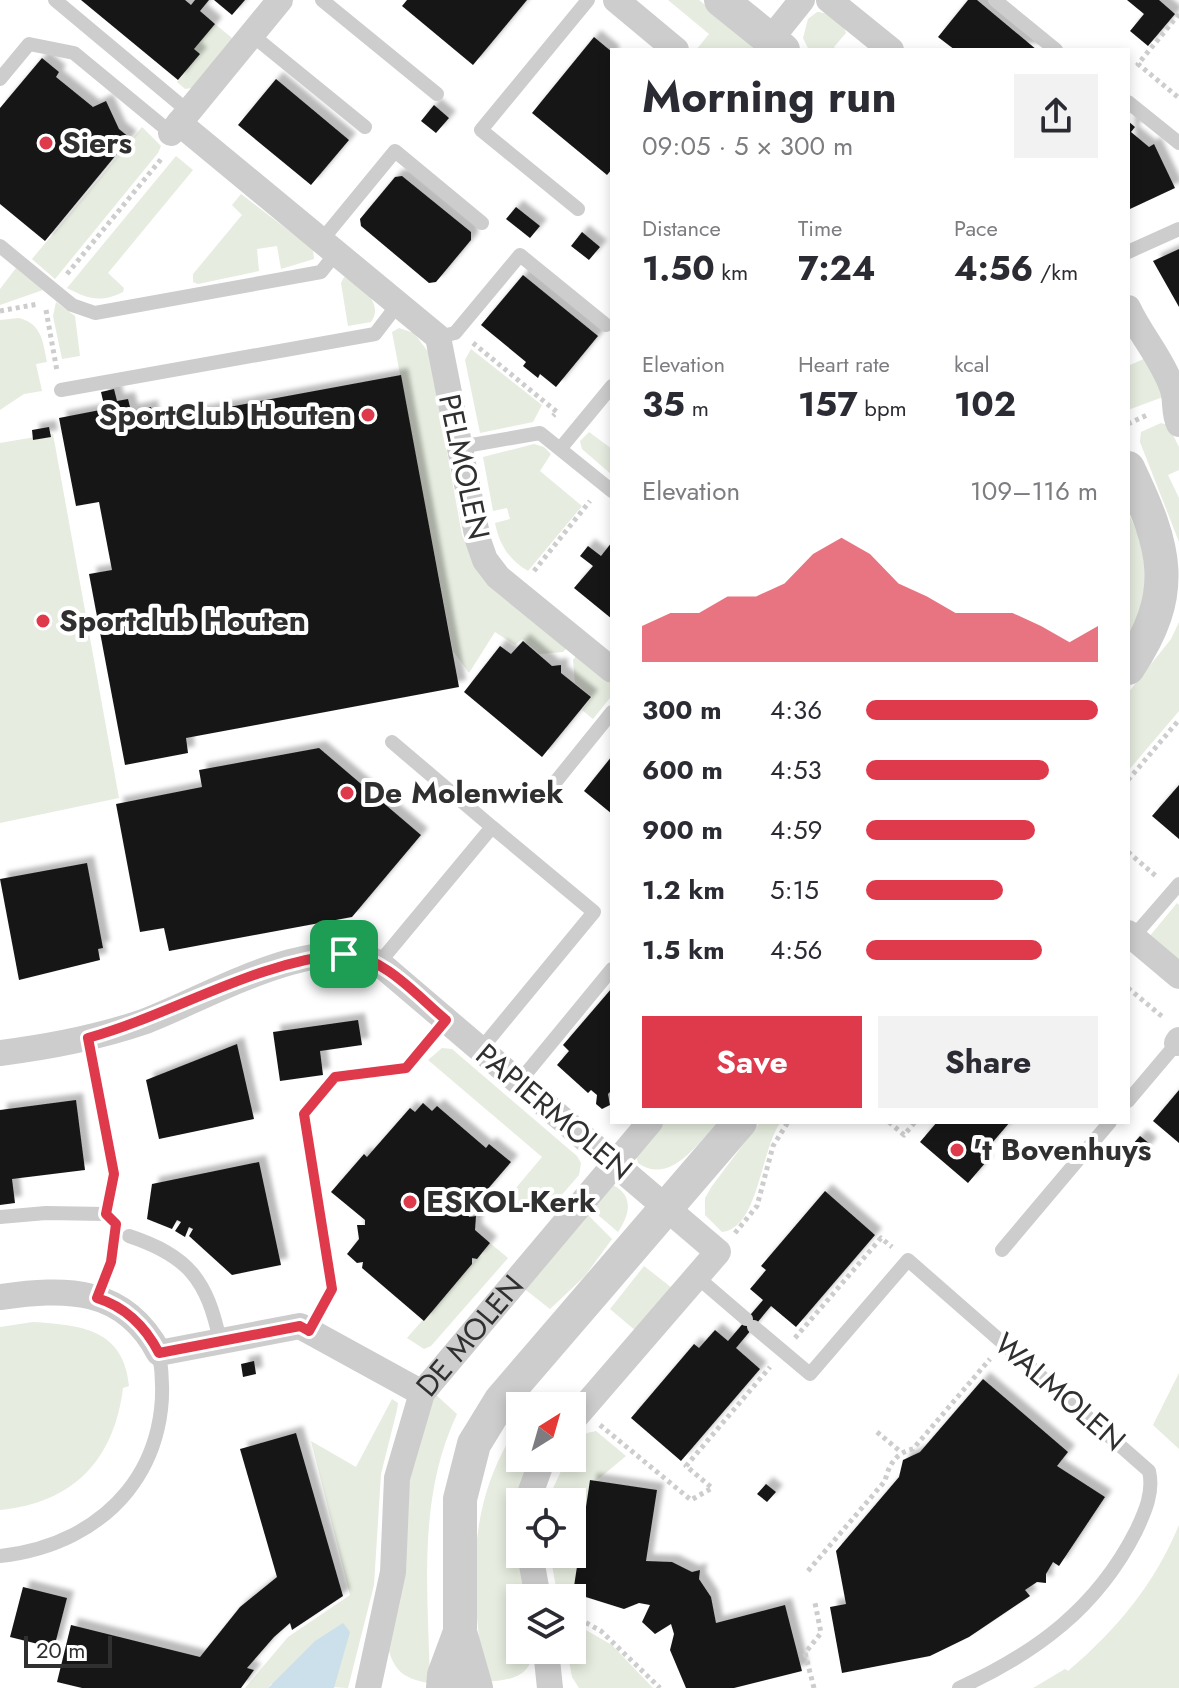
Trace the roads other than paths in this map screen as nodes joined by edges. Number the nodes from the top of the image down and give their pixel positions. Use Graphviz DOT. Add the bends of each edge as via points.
graph roads {
  1 [pos="55,0"];
  2 [pos="280,0"];
  3 [pos="322,0"];
  4 [pos="588,0"];
  5 [pos="616,0"];
  6 [pos="721,0"];
  7 [pos="802,0"];
  8 [pos="829,0"];
  9 [pos="995,0"];
  10 [pos="252,35"];
  11 [pos="776,45"];
  12 [pos="674,48"];
  13 [pos="889,48"];
  14 [pos="1054,48"];
  15 [pos="0,79"];
  16 [pos="437,94"];
  17 [pos="1130,104"];
  18 [pos="180,123"];
  19 [pos="365,127"];
  20 [pos="1179,143"];
  21 [pos="578,209"];
  22 [pos="482,223"];
  23 [pos="1179,229"];
  24 [pos="0,246"];
  25 [pos="328,247"];
  26 [pos="1130,251"];
  27 [pos="398,304"];
  28 [pos="1130,312"];
  29 [pos="606,325"];
  30 [pos="438,337"];
  31 [pos="610,388"];
  32 [pos="61,390"];
  33 [pos="1179,424"];
  34 [pos="460,447"];
  35 [pos="560,449"];
  36 [pos="1130,473"];
  37 [pos="608,488"];
  38 [pos="1174,584"];
  39 [pos="1130,665"];
  40 [pos="610,668"];
  41 [pos="610,714"];
  42 [pos="392,742"];
  43 [pos="553,785"];
  44 [pos="492,827"];
  45 [pos="1179,884"];
  46 [pos="1130,935"];
  47 [pos="379,963"];
  48 [pos="610,971"];
  49 [pos="1179,976"];
  50 [pos="446,1020"];
  51 [pos="1175,1035"];
  52 [pos="88,1038"];
  53 [pos="481,1049"];
  54 [pos="0,1053"];
  55 [pos="519,1082"];
  56 [pos="1130,1098"];
  57 [pos="648,1124"];
  58 [pos="738,1124"];
  59 [pos="1108,1124"];
  60 [pos="615,1163"];
  61 [pos="665,1208"];
  62 [pos="0,1217"];
  63 [pos="129,1236"];
  64 [pos="1002,1250"];
  65 [pos="697,1277"];
  66 [pos="0,1297"];
  67 [pos="309,1331"];
  68 [pos="220,1341"];
  69 [pos="159,1353"];
  70 [pos="422,1393"];
  71 [pos="586,1405"];
  72 [pos="0,1556"];
  73 [pos="460,1632"];
  74 [pos="547,1664"];
  75 [pos="368,1688"];
  76 [pos="443,1688"];
  77 [pos="476,1688"];
  78 [pos="550,1688"];
  79 [pos="959,1688"];
  1 -- 18 [label="lane"];
  2 -- 10 [label="street"];
  3 -- 16 [label="lane"];
  4 -- 21 [label="lane" via="481,130"];
  5 -- 12 [label="street"];
  6 -- 11 [label="street"];
  7 -- 11 [label="street"];
  8 -- 13 [label="street"];
  9 -- 14 [label="lane"];
  10 -- 18 [label="street"];
  10 -- 19 [label="lane"];
  15 -- 18 [label="lane" via="29,44 74,53"];
  17 -- 20 [label="lane"];
  18 -- 25 [label="street"];
  22 -- 25 [label="lane" via="395,151"];
  23 -- 26 [label="lane"];
  24 -- 25 [label="lane" via="78,309 95,313 321,272"];
  25 -- 27 [label="street"];
  27 -- 30 [label="street"];
  27 -- 32 [label="lane" via="375,334"];
  28 -- 33 [label="street" via="1174,390"];
  29 -- 30 [label="lane" via="520,255 455,333"];
  30 -- 34 [label="street, PELMOLEN"];
  31 -- 35 [label="lane"];
  34 -- 35 [label="lane" via="540,433"];
  34 -- 40 [label="street, PELMOLEN" via="481,550 491,569"];
  35 -- 37 [label="lane"];
  36 -- 38 [label="street"];
  38 -- 39 [label="street" via="1160,619"];
  41 -- 43 [label="lane"];
  42 -- 44 [label="lane"];
  44 -- 47 [label="lane"];
  44 -- 53 [label="lane" via="594,912"];
  45 -- 46 [label="lane"];
  46 -- 49 [label="street"];
  47 -- 50 [label="street, PAPIERMOLEN"];
  47 -- 52 [label="street, PAPIERMOLEN" via="344,954 292,963"];
  48 -- 55 [label="lane"];
  50 -- 53 [label="street, PAPIERMOLEN"];
  50 -- 67 [label="lane" via="406,1068 335,1077 304,1114 332,1289"];
  51 -- 56 [label="lane"];
  52 -- 54 [label="street, PAPIERMOLEN"];
  52 -- 62 [label="lane" via="114,1174 106,1214"];
  53 -- 55 [label="street, PAPIERMOLEN"];
  55 -- 60 [label="street, PAPIERMOLEN"];
  57 -- 60 [label="street, DE MOLEN"];
  58 -- 61 [label="street, DE MOLEN"];
  59 -- 64 [label="lane"];
  60 -- 61 [label="street, PAPIERMOLEN"];
  60 -- 70 [label="street, DE MOLEN"];
  61 -- 65 [label="street" via="718,1252"];
  61 -- 73 [label="street, DE MOLEN" via="480,1431 460,1499"];
  63 -- 68 [label="lane" via="161,1248 194,1273 213,1306"];
  65 -- 71 [label="street"];
  65 -- 79 [label="lane, WALMOLEN" via="810,1374 908,1260 1142,1463 1151,1482 1149,1498 1127,1548 1085,1606 1031,1650"];
  66 -- 69 [label="street" via="62,1292 97,1298 139,1323"];
  67 -- 68 [label="street" via="300,1326"];
  67 -- 70 [label="street"];
  68 -- 69 [label="street"];
  69 -- 72 [label="lane" via="160,1426 133,1485 95,1523 73,1536 30,1553"];
  70 -- 75 [label="street, DE MOLEN" via="397,1478 393,1572"];
  73 -- 76 [label="street, DE MOLEN"];
  73 -- 77 [label="street, DE MOLEN"];
  74 -- 78 [label="street"];
}
